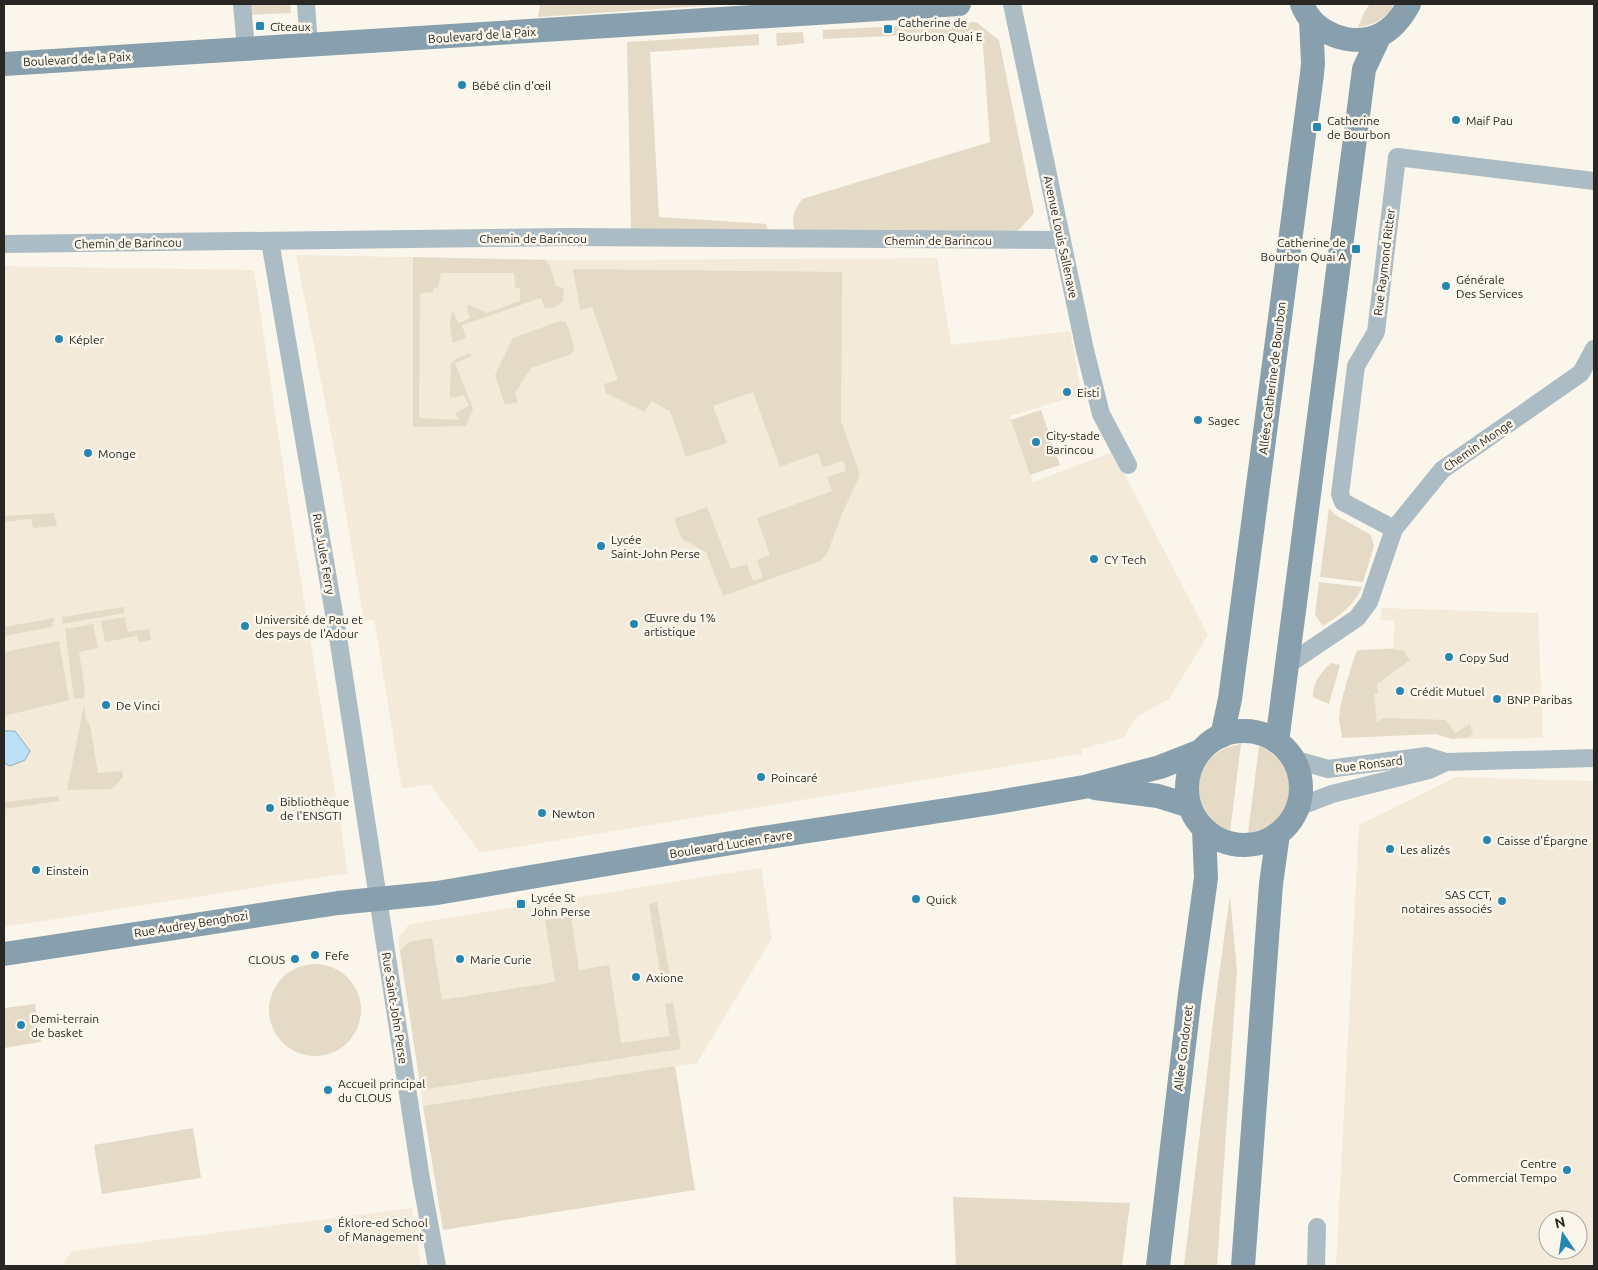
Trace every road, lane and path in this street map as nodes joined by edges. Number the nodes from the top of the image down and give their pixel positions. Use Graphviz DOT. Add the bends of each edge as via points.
graph roads {
  1 [pos="242,4"];
  2 [pos="306,4"];
  3 [pos="960,4"];
  4 [pos="1012,4"];
  5 [pos="1409,4"];
  6 [pos="1307,12"];
  7 [pos="1380,35"];
  8 [pos="309,45"];
  9 [pos="246,49"];
  10 [pos="4,64"];
  11 [pos="1594,181"];
  12 [pos="1062,240"];
  13 [pos="270,241"];
  14 [pos="4,244"];
  15 [pos="1594,349"];
  16 [pos="1128,465"];
  17 [pos="1394,529"];
  18 [pos="1286,666"];
  19 [pos="1222,736"];
  20 [pos="1277,742"];
  21 [pos="1201,751"];
  22 [pos="1594,758"];
  23 [pos="1293,759"];
  24 [pos="1446,762"];
  25 [pos="1084,787"];
  26 [pos="1190,806"];
  27 [pos="1298,807"];
  28 [pos="1204,830"];
  29 [pos="1278,834"];
  30 [pos="378,898"];
  31 [pos="4,954"];
  32 [pos="1317,1227"];
  33 [pos="437,1266"];
  34 [pos="1158,1266"];
  35 [pos="1243,1266"];
  36 [pos="1316,1266"];
  1 -- 9 [label="street"];
  2 -- 8 [label="street"];
  3 -- 8 [label="main road, Boulevard de la Paix"];
  4 -- 12 [label="street, Avenue Louis Sallenave"];
  5 -- 7 [label="main road" via="1393,27"];
  6 -- 7 [label="main road" via="1322,30 1330,34 1350,40"];
  6 -- 19 [label="main road, Allées Catherine de Bourbon" via="1313,68 1230,699"];
  7 -- 18 [label="main road" via="1364,69"];
  8 -- 9 [label="main road, Boulevard de la Paix"];
  9 -- 10 [label="main road, Boulevard de la Paix"];
  11 -- 17 [label="street, Rue Raymond Ritter" via="1397,157 1376,332 1356,366 1340,494 1343,502"];
  12 -- 13 [label="street, Chemin de Barincou" via="567,237"];
  12 -- 16 [label="street, Avenue Louis Sallenave" via="1101,414"];
  13 -- 14 [label="street, Chemin de Barincou"];
  13 -- 30 [label="street, Rue Jules Ferry" via="338,637"];
  15 -- 17 [label="street, Chemin Monge" via="1582,373 1442,470"];
  17 -- 18 [label="street, Chemin Monge" via="1369,602 1357,618"];
  18 -- 20 [label="main road"];
  19 -- 20 [label="main road" via="1247,732 1263,734"];
  19 -- 21 [label="main road"];
  20 -- 23 [label="main road"];
  21 -- 25 [label="main road, Boulevard Lucien Favre" via="1160,767"];
  21 -- 26 [label="main road" via="1189,774"];
  22 -- 24 [label="street, Rue Ronsard"];
  23 -- 24 [label="street, Rue Ronsard" via="1328,769 1427,756"];
  23 -- 27 [label="main road" via="1301,784"];
  24 -- 27 [label="street, Rue Ronsard" via="1429,770 1332,794"];
  25 -- 26 [label="main road, Boulevard Lucien Favre" via="1158,796"];
  25 -- 30 [label="main road, Boulevard Lucien Favre" via="417,896"];
  26 -- 28 [label="main road"];
  27 -- 29 [label="main road"];
  28 -- 29 [label="main road" via="1231,844 1246,845"];
  28 -- 34 [label="main road, Allée Condorcet" via="1206,878"];
  29 -- 35 [label="main road" via="1271,884"];
  30 -- 31 [label="main road, Rue Audrey Benghozi"];
  30 -- 33 [label="street, Rue Saint-John Perse"];
  32 -- 36 [label="street"];
}
